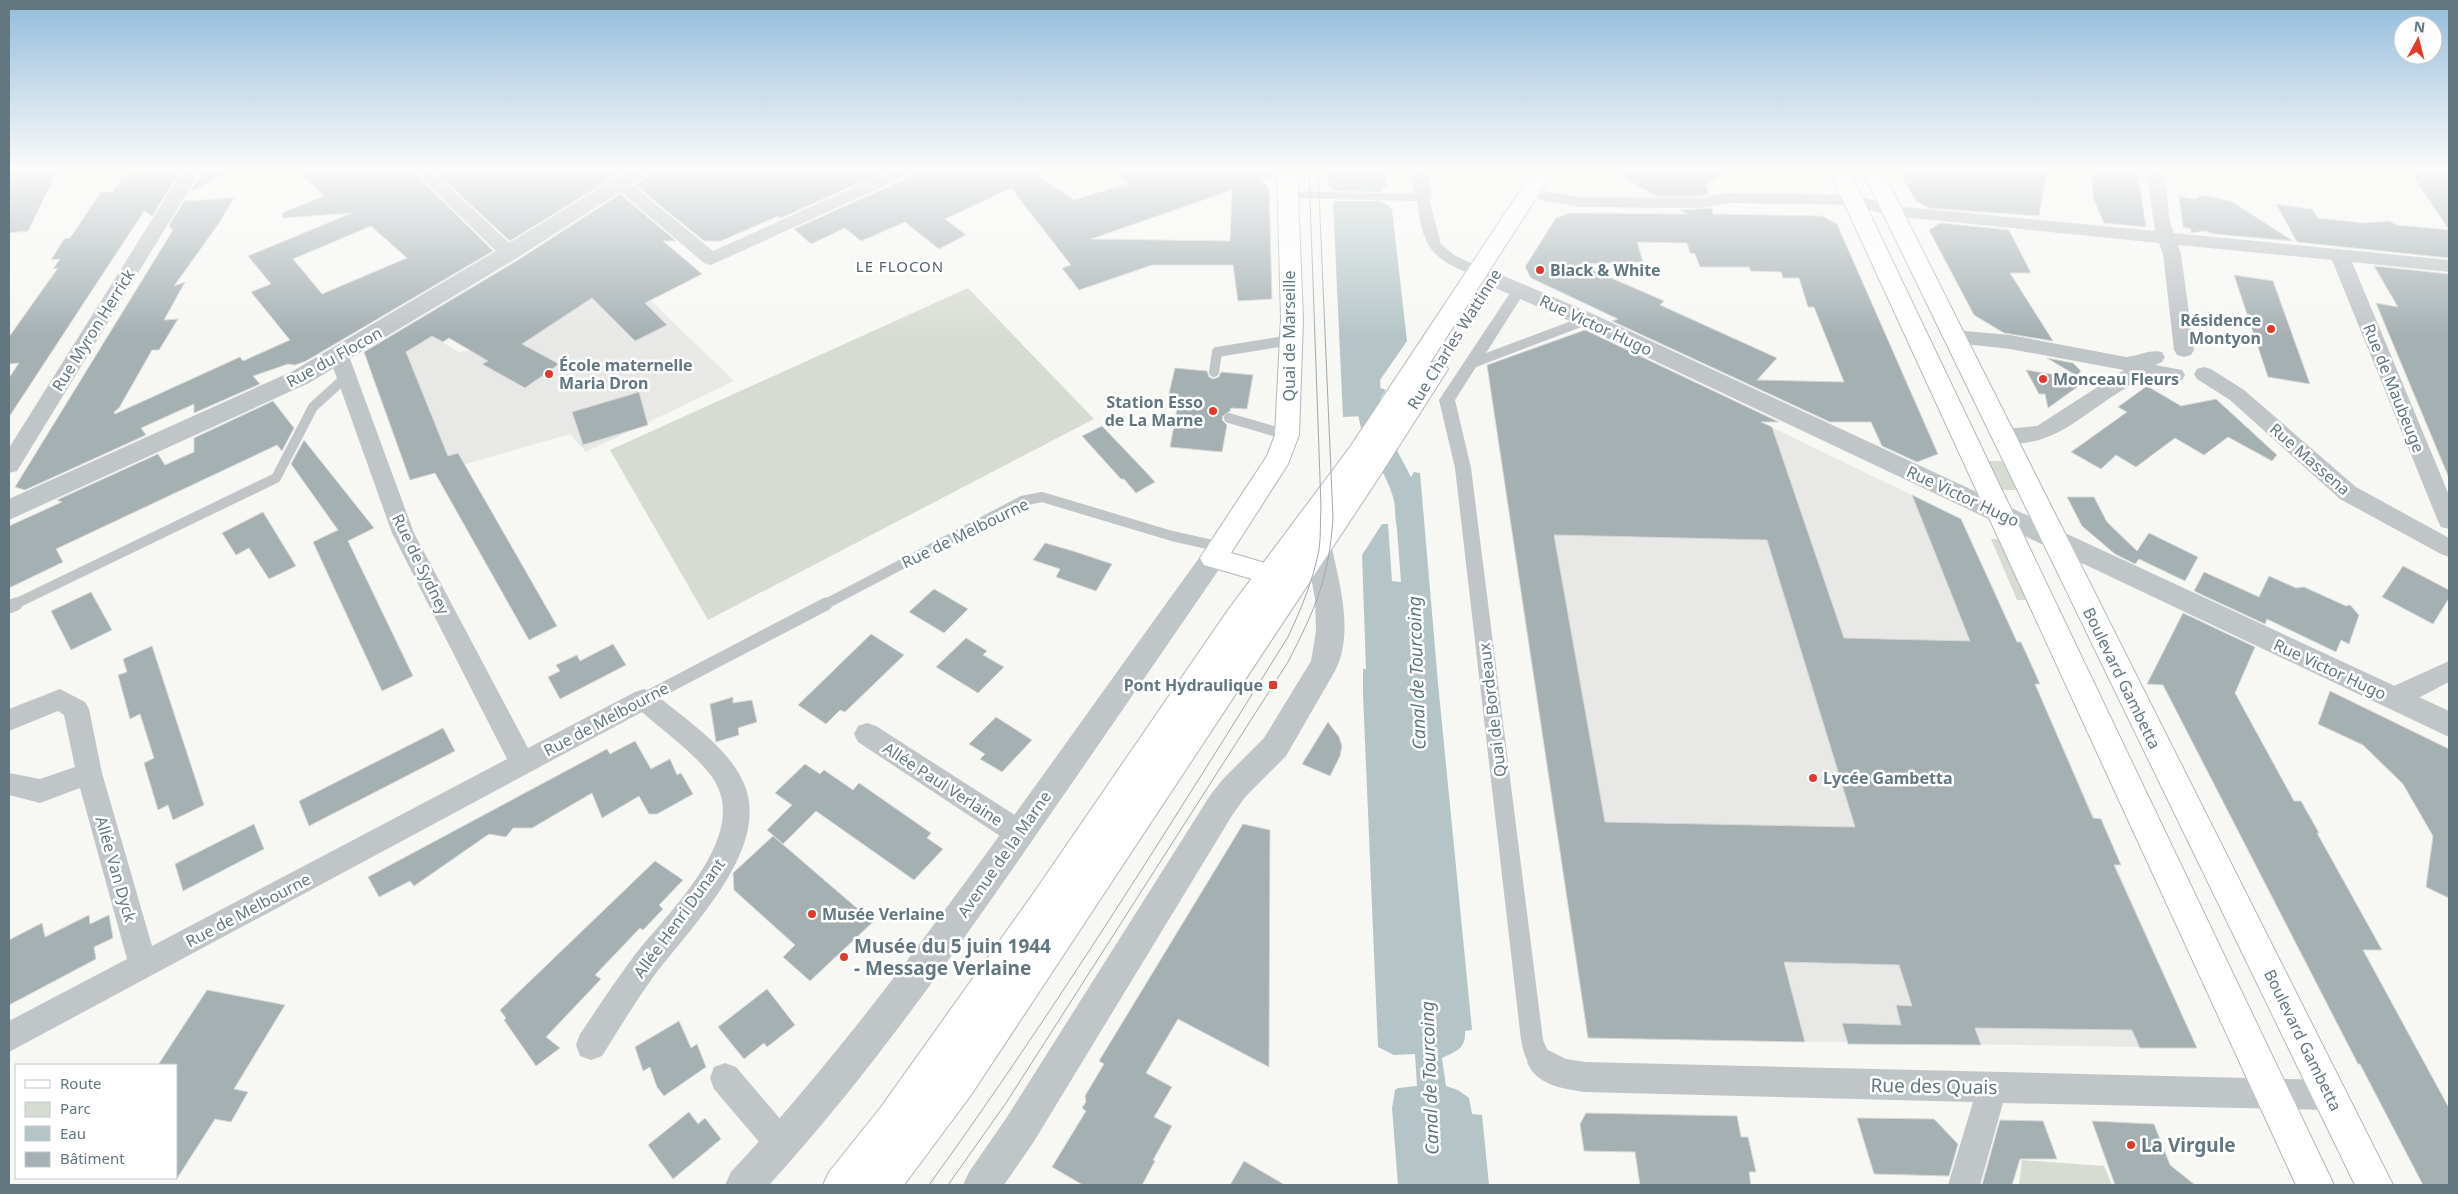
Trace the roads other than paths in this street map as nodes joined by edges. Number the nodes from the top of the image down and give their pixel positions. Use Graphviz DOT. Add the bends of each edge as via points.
graph roads {
  1 [pos="157,226"];
  2 [pos="480,226"];
  3 [pos="552,226"];
  4 [pos="670,226"];
  5 [pos="785,226"];
  6 [pos="1288,226"];
  7 [pos="1429,226"];
  8 [pos="1512,226"];
  9 [pos="1523,226"];
  10 [pos="1865,226"];
  11 [pos="1899,226"];
  12 [pos="2047,226"];
  13 [pos="2162,226"];
  14 [pos="2166,237"];
  15 [pos="509,253"];
  16 [pos="2340,256"];
  17 [pos="2449,266"];
  18 [pos="1484,275"];
  19 [pos="1519,290"];
  20 [pos="1587,320"];
  21 [pos="1954,337"];
  22 [pos="1291,340"];
  23 [pos="2184,350"];
  24 [pos="2068,353"];
  25 [pos="2155,357"];
  26 [pos="1470,364"];
  27 [pos="343,366"];
  28 [pos="1214,372"];
  29 [pos="2204,374"];
  30 [pos="2174,375"];
  31 [pos="2098,394"];
  32 [pos="1228,418"];
  33 [pos="2002,435"];
  34 [pos="1286,441"];
  35 [pos="9,465"];
  36 [pos="9,510"];
  37 [pos="1999,514"];
  38 [pos="2449,521"];
  39 [pos="2052,537"];
  40 [pos="1319,548"];
  41 [pos="2449,548"];
  42 [pos="1217,552"];
  43 [pos="1282,578"];
  44 [pos="9,607"];
  45 [pos="1330,611"];
  46 [pos="2449,671"];
  47 [pos="644,698"];
  48 [pos="2392,698"];
  49 [pos="9,720"];
  50 [pos="2449,725"];
  51 [pos="867,734"];
  52 [pos="523,764"];
  53 [pos="89,773"];
  54 [pos="9,784"];
  55 [pos="1019,833"];
  56 [pos="143,966"];
  57 [pos="9,1037"];
  58 [pos="591,1045"];
  59 [pos="1542,1062"];
  60 [pos="725,1078"];
  61 [pos="1992,1088"];
  62 [pos="2272,1093"];
  63 [pos="2330,1095"];
  64 [pos="782,1145"];
  65 [pos="744,1185"];
  66 [pos="842,1185"];
  67 [pos="881,1185"];
  68 [pos="982,1185"];
  69 [pos="1964,1185"];
  70 [pos="2315,1185"];
  71 [pos="2374,1185"];
  1 -- 35 [label="street, Rue Myron Herrick"];
  2 -- 15 [label="street"];
  3 -- 15 [label="street, Rue du Flocon"];
  4 -- 5 [label="street" via="711,260"];
  6 -- 22 [label="main road, Quai de Marseille"];
  7 -- 18 [label="street" via="1433,246 1452,261"];
  8 -- 18 [label="main road, Rue Charles Wattinne"];
  9 -- 18 [label="main road, Rue Charles Wattinne"];
  10 -- 37 [label="main road"];
  11 -- 21 [label="main road, Boulevard Gambetta"];
  12 -- 14 [label="street"];
  13 -- 14 [label="street"];
  14 -- 16 [label="street"];
  14 -- 23 [label="street" via="2172,254"];
  15 -- 27 [label="street, Rue du Flocon"];
  16 -- 17 [label="street"];
  16 -- 38 [label="street, Rue de Maubeuge"];
  18 -- 19 [label="street, Rue Victor Hugo"];
  18 -- 40 [label="main road, Rue Charles Wattinne" via="1395,434"];
  18 -- 43 [label="main road, Rue Charles Wattinne" via="1302,533"];
  19 -- 20 [label="street, Rue Victor Hugo"];
  19 -- 26 [label="street, Quai de Bordeaux"];
  20 -- 26 [label="street"];
  20 -- 37 [label="street, Rue Victor Hugo"];
  21 -- 24 [label="street" via="2001,340"];
  21 -- 33 [label="main road, Boulevard Gambetta"];
  22 -- 28 [label="lane" via="1217,352"];
  22 -- 34 [label="main road, Quai de Marseille"];
  23 -- 25 [label="street" via="2164,349"];
  23 -- 29 [label="street" via="2203,362"];
  24 -- 25 [label="street" via="2126,364 2142,363"];
  24 -- 31 [label="street" via="2086,360 2097,370 2104,383"];
  25 -- 30 [label="street" via="2160,366"];
  26 -- 59 [label="street, Quai de Bordeaux" via="1447,400 1463,468 1532,1040 1535,1053"];
  27 -- 36 [label="street, Rue du Flocon" via="301,377"];
  27 -- 44 [label="lane" via="313,407 276,478"];
  27 -- 52 [label="street, Rue de Sydney" via="403,533"];
  29 -- 30 [label="street" via="2190,378"];
  29 -- 41 [label="street, Rue Massena" via="2237,395 2348,493"];
  30 -- 31 [label="street" via="2137,372"];
  31 -- 33 [label="street" via="2044,432 2027,436"];
  32 -- 34 [label="lane"];
  33 -- 39 [label="main road, Boulevard Gambetta"];
  34 -- 42 [label="main road, Avenue de la Marne"];
  37 -- 39 [label="street, Rue Victor Hugo"];
  37 -- 62 [label="main road"];
  39 -- 48 [label="street, Rue Victor Hugo"];
  39 -- 63 [label="main road, Boulevard Gambetta"];
  40 -- 43 [label="main road"];
  40 -- 45 [label="street"];
  42 -- 43 [label="main road"];
  42 -- 47 [label="lane, Rue de Melbourne" via="1042,497 1022,501"];
  42 -- 55 [label="street, Avenue de la Marne"];
  43 -- 45 [label="street" via="1316,590"];
  43 -- 66 [label="main road" via="894,1120"];
  43 -- 67 [label="main road" via="975,1059"];
  45 -- 68 [label="street" via="1328,652 1320,674 1275,747 1222,804"];
  46 -- 48 [label="street"];
  47 -- 52 [label="street, Rue de Melbourne"];
  47 -- 58 [label="street, Allée Henri Dunant" via="723,771 733,789 736,824 729,848 714,876 627,989"];
  48 -- 50 [label="street, Rue Victor Hugo"];
  49 -- 53 [label="street, Allée Van Dyck" via="60,699 76,709"];
  51 -- 55 [label="street, Allée Paul Verlaine"];
  52 -- 56 [label="street, Rue de Melbourne"];
  53 -- 54 [label="street" via="40,792"];
  53 -- 56 [label="street, Allée Van Dyck"];
  55 -- 64 [label="street, Avenue de la Marne" via="873,1034"];
  56 -- 57 [label="street, Rue de Melbourne"];
  59 -- 61 [label="street, Rue des Quais" via="1562,1074 1585,1077"];
  60 -- 64 [label="street"];
  61 -- 62 [label="street, Rue des Quais"];
  61 -- 69 [label="street"];
  62 -- 63 [label="street, Rue des Quais"];
  62 -- 70 [label="main road"];
  63 -- 71 [label="main road, Boulevard Gambetta"];
  64 -- 65 [label="street, Avenue de la Marne"];
}
